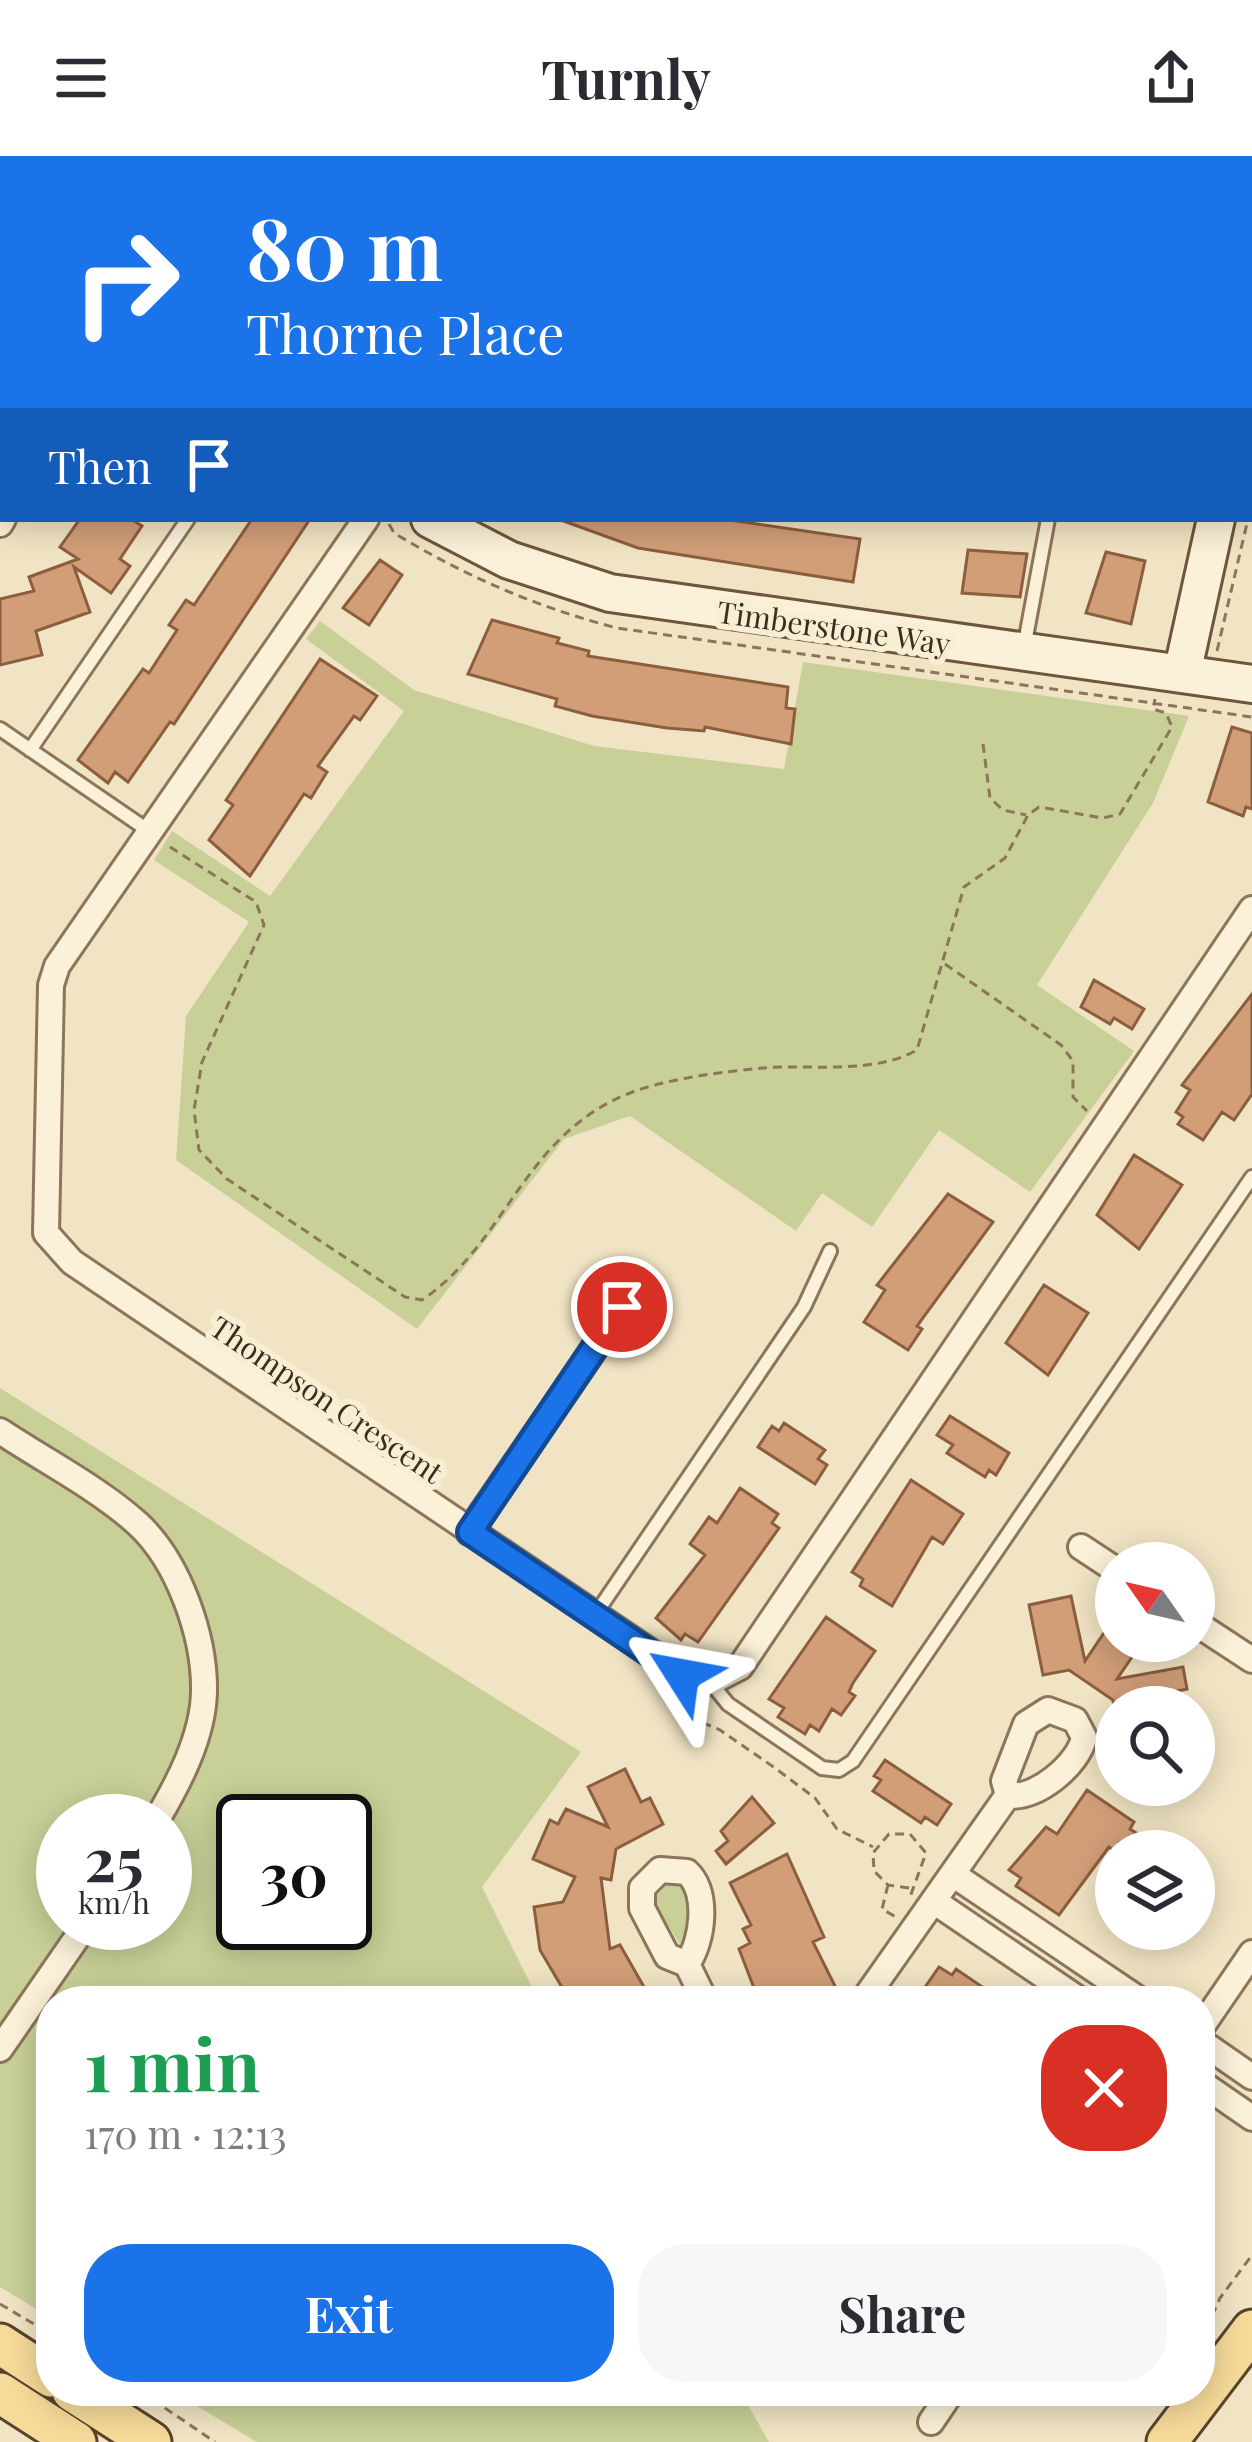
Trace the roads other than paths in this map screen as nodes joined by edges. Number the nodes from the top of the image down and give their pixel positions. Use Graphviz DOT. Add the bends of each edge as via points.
graph roads {
  1 [pos="186,522"];
  2 [pos="364,522"];
  3 [pos="436,522"];
  4 [pos="1047,522"];
  5 [pos="1215,522"];
  6 [pos="1024,653"];
  7 [pos="1169,682"];
  8 [pos="1252,684"];
  9 [pos="0,729"];
  10 [pos="30,750"];
  11 [pos="156,837"];
  12 [pos="1252,909"];
  13 [pos="1252,1177"];
  14 [pos="830,1251"];
  15 [pos="622,1307"];
  16 [pos="0,1432"];
  17 [pos="470,1532"];
  18 [pos="1082,1546"];
  19 [pos="1095,1555"];
  20 [pos="594,1616"];
  21 [pos="1215,1636"];
  22 [pos="1252,1660"];
  23 [pos="711,1682"];
  24 [pos="170,1794"];
  25 [pos="1008,1795"];
  26 [pos="954,1875"];
  27 [pos="935,1902"];
  28 [pos="68,1950"];
  29 [pos="1252,1952"];
  30 [pos="687,1964"];
  31 [pos="44,1986"];
  32 [pos="698,1986"];
  33 [pos="874,1986"];
  34 [pos="1059,1986"];
  35 [pos="1119,1986"];
  36 [pos="36,1997"];
  37 [pos="1215,2007"];
  38 [pos="0,2049"];
  39 [pos="1215,2051"];
  40 [pos="1252,2077"];
  41 [pos="1215,2092"];
  42 [pos="1252,2118"];
  43 [pos="1252,2330"];
  44 [pos="1252,2343"];
  45 [pos="0,2344"];
  46 [pos="36,2367"];
  47 [pos="1215,2379"];
  48 [pos="0,2393"];
  49 [pos="1215,2400"];
  50 [pos="96,2406"];
  51 [pos="942,2406"];
  52 [pos="1195,2406"];
  53 [pos="1211,2406"];
  54 [pos="931,2422"];
  55 [pos="76,2442"];
  56 [pos="151,2442"];
  57 [pos="1168,2442"];
  58 [pos="1188,2442"];
  1 -- 10 [label="lane"];
  2 -- 11 [label="street, Thompson Crescent"];
  3 -- 6 [label="street, Timberstone Way" via="509,560 610,593"];
  4 -- 6 [label="lane"];
  5 -- 7 [label="street"];
  6 -- 7 [label="street, Timberstone Way"];
  7 -- 8 [label="street, Timberstone Way"];
  9 -- 10 [label="lane"];
  10 -- 11 [label="lane"];
  11 -- 17 [label="street, Thompson Crescent" via="63,956 51,985 44,1212 50,1243"];
  12 -- 23 [label="street" via="740,1667"];
  13 -- 23 [label="lane" via="853,1762 822,1768 728,1704"];
  14 -- 20 [label="lane" via="804,1307"];
  15 -- 17 [label="street"];
  16 -- 24 [label="street" via="136,1522 159,1547 190,1614 204,1692 190,1753"];
  17 -- 20 [label="street, Thompson Crescent"];
  18 -- 19 [label="street"];
  20 -- 23 [label="street, Thompson Crescent" via="682,1675"];
  21 -- 22 [label="street"];
  25 -- 26 [label="street"];
  26 -- 27 [label="street"];
  26 -- 35 [label="street"];
  27 -- 33 [label="street"];
  27 -- 34 [label="street"];
  28 -- 31 [label="street"];
  29 -- 37 [label="street"];
  30 -- 32 [label="street"];
  36 -- 38 [label="street"];
  39 -- 40 [label="street"];
  41 -- 42 [label="street"];
  43 -- 47 [label="main road"];
  44 -- 49 [label="main road"];
  45 -- 46 [label="main road"];
  48 -- 55 [label="main road"];
  50 -- 56 [label="main road"];
  51 -- 54 [label="street"];
  52 -- 57 [label="main road"];
  53 -- 58 [label="main road"];
}
